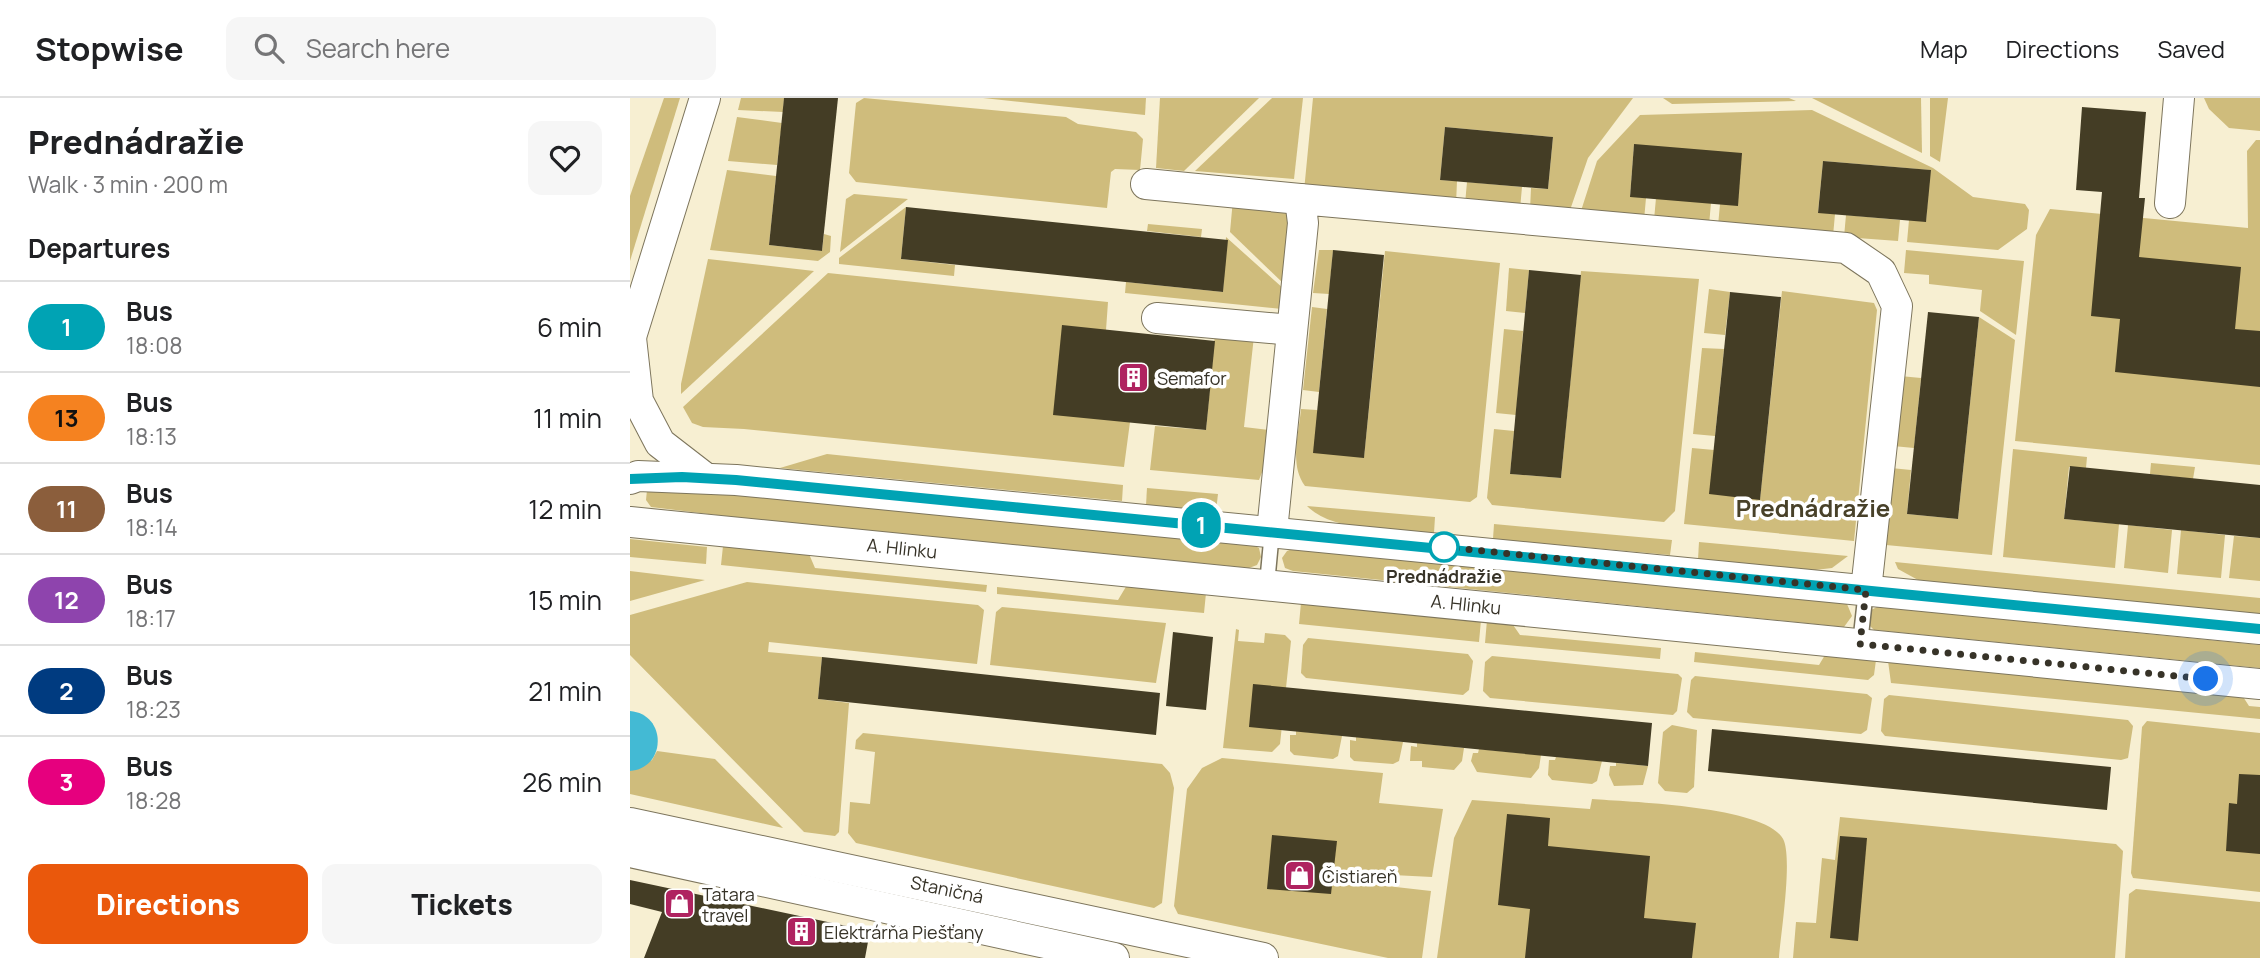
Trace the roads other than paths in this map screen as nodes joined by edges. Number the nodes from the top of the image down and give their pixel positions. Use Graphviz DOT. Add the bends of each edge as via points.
graph roads {
  1 [pos="705,98"];
  2 [pos="2179,98"];
  3 [pos="1146,184"];
  4 [pos="1300,200"];
  5 [pos="2170,203"];
  6 [pos="1157,318"];
  7 [pos="1292,330"];
  8 [pos="630,339"];
  9 [pos="704,477"];
  10 [pos="630,479"];
  11 [pos="630,522"];
  12 [pos="1272,531"];
  13 [pos="1268,584"];
  14 [pos="1866,590"];
  15 [pos="2260,628"];
  16 [pos="1860,644"];
  17 [pos="2260,684"];
  18 [pos="630,822"];
  19 [pos="630,852"];
  20 [pos="1217,953"];
  21 [pos="1114,958"];
  22 [pos="1263,958"];
  1 -- 8 [label="street"];
  2 -- 5 [label="street"];
  3 -- 4 [label="street"];
  4 -- 7 [label="street" via="1303,223"];
  4 -- 14 [label="street" via="1846,248 1881,272 1897,306"];
  6 -- 7 [label="street"];
  7 -- 12 [label="street"];
  8 -- 9 [label="street" via="638,401 660,443"];
  9 -- 10 [label="street"];
  9 -- 12 [label="street"];
  11 -- 13 [label="street, A. Hlinku"];
  12 -- 13 [label="lane"];
  12 -- 14 [label="street"];
  13 -- 16 [label="street, A. Hlinku"];
  14 -- 15 [label="street"];
  14 -- 16 [label="lane"];
  16 -- 17 [label="street, A. Hlinku"];
  18 -- 20 [label="street, Staničná"];
  19 -- 21 [label="street, Staničná"];
  20 -- 22 [label="street, Staničná"];
}
